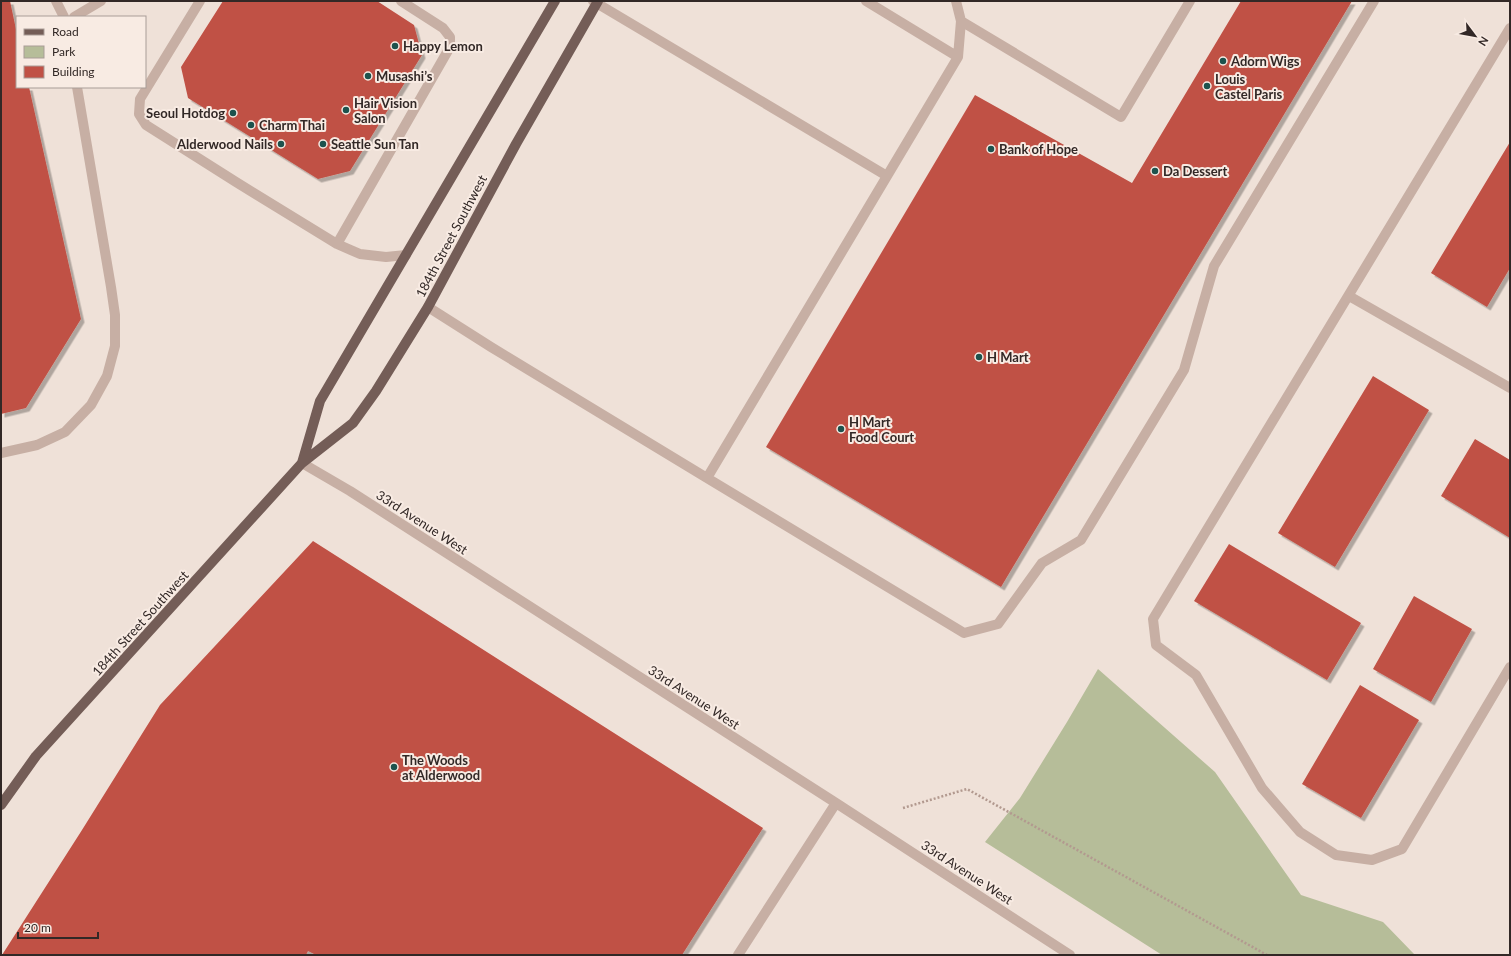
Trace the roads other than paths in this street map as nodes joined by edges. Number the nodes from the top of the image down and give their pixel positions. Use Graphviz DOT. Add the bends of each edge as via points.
graph roads {
  1 [pos="56,1"];
  2 [pos="101,1"];
  3 [pos="200,1"];
  4 [pos="401,1"];
  5 [pos="555,1"];
  6 [pos="866,1"];
  7 [pos="956,1"];
  8 [pos="1190,1"];
  9 [pos="1374,1"];
  10 [pos="596,2"];
  11 [pos="64,16"];
  12 [pos="76,16"];
  13 [pos="961,21"];
  14 [pos="1510,28"];
  15 [pos="958,57"];
  16 [pos="77,88"];
  17 [pos="887,176"];
  18 [pos="337,244"];
  19 [pos="406,255"];
  20 [pos="1349,296"];
  21 [pos="428,307"];
  22 [pos="1510,388"];
  23 [pos="1,453"];
  24 [pos="302,464"];
  25 [pos="707,478"];
  26 [pos="1510,667"];
  27 [pos="836,803"];
  28 [pos="1,805"];
  29 [pos="738,955"];
  30 [pos="1070,955"];
  1 -- 11 [label="street"];
  2 -- 12 [label="street"];
  3 -- 18 [label="street" via="140,99 138,114 146,125"];
  4 -- 18 [label="street" via="444,28 450,37 450,48"];
  5 -- 19 [label="main road, 184th Street Southwest"];
  6 -- 15 [label="street"];
  7 -- 13 [label="street"];
  8 -- 13 [label="street" via="1121,117"];
  9 -- 25 [label="street" via="1214,266 1184,370 1176,384 1081,540 1042,563 998,624 964,633"];
  10 -- 17 [label="street"];
  10 -- 21 [label="main road, 184th Street Southwest"];
  13 -- 15 [label="street"];
  14 -- 20 [label="street"];
  15 -- 17 [label="street"];
  16 -- 23 [label="street" via="111,287 115,315 115,346 107,376 91,405 65,432 37,446"];
  17 -- 25 [label="street"];
  18 -- 19 [label="street" via="360,254 386,257"];
  19 -- 24 [label="main road, 184th Street Southwest" via="320,401"];
  20 -- 22 [label="street"];
  20 -- 26 [label="street" via="1153,619 1156,645 1196,674 1262,788 1300,832 1336,854 1372,860 1402,849"];
  21 -- 24 [label="main road, 184th Street Southwest" via="353,423"];
  21 -- 25 [label="street"];
  24 -- 27 [label="street, 33rd Avenue West" via="350,491"];
  24 -- 28 [label="main road, 184th Street Southwest" via="36,756"];
  27 -- 29 [label="street"];
  27 -- 30 [label="street, 33rd Avenue West"];
}
